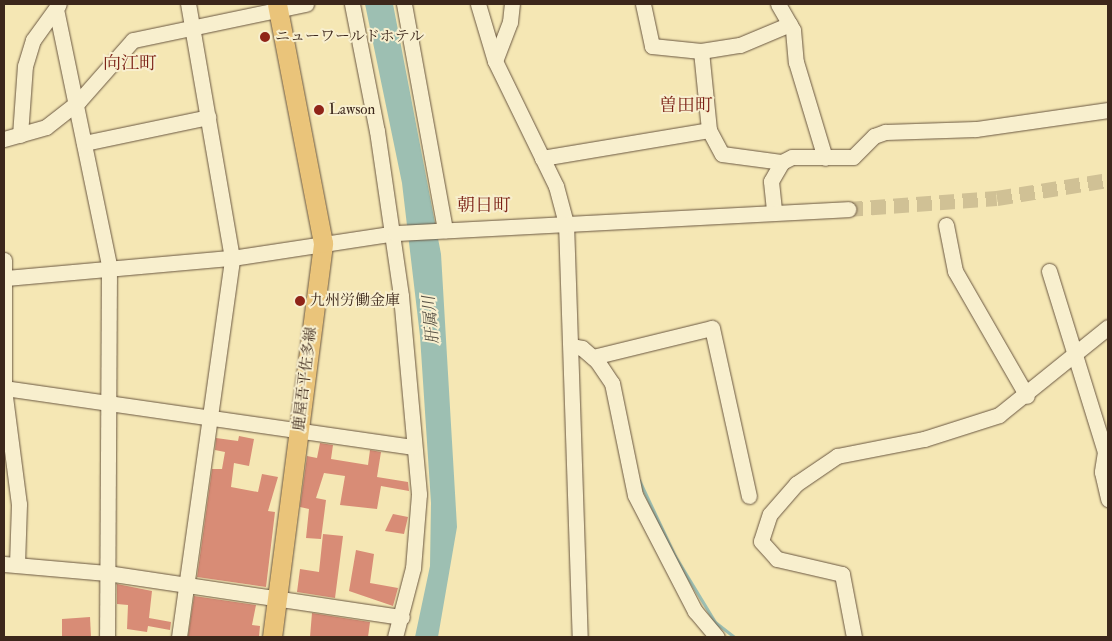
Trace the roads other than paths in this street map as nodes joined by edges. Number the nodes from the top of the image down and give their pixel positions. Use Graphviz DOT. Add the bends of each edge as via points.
graph roads {
  1 [pos="188,4"];
  2 [pos="306,4"];
  3 [pos="352,4"];
  4 [pos="404,4"];
  5 [pos="478,4"];
  6 [pos="512,4"];
  7 [pos="643,4"];
  8 [pos="778,4"];
  9 [pos="58,6"];
  10 [pos="278,7"];
  11 [pos="790,24"];
  12 [pos="193,27"];
  13 [pos="701,51"];
  14 [pos="495,61"];
  15 [pos="76,104"];
  16 [pos="1108,110"];
  17 [pos="208,117"];
  18 [pos="709,130"];
  19 [pos="20,135"];
  20 [pos="4,139"];
  21 [pos="84,143"];
  22 [pos="542,158"];
  23 [pos="825,158"];
  24 [pos="782,162"];
  25 [pos="848,209"];
  26 [pos="774,210"];
  27 [pos="566,223"];
  28 [pos="946,225"];
  29 [pos="442,230"];
  30 [pos="393,234"];
  31 [pos="322,243"];
  32 [pos="232,258"];
  33 [pos="4,260"];
  34 [pos="109,266"];
  35 [pos="1049,271"];
  36 [pos="6,278"];
  37 [pos="1108,327"];
  38 [pos="572,346"];
  39 [pos="1075,355"];
  40 [pos="593,357"];
  41 [pos="4,383"];
  42 [pos="4,388"];
  43 [pos="1027,396"];
  44 [pos="107,403"];
  45 [pos="207,417"];
  46 [pos="298,433"];
  47 [pos="412,447"];
  48 [pos="749,496"];
  49 [pos="1108,499"];
  50 [pos="11,564"];
  51 [pos="107,573"];
  52 [pos="187,586"];
  53 [pos="277,598"];
  54 [pos="402,617"];
  55 [pos="107,637"];
  56 [pos="179,637"];
  57 [pos="272,637"];
  58 [pos="395,637"];
  59 [pos="580,637"];
  60 [pos="717,637"];
  61 [pos="854,637"];
  1 -- 12 [label="street"];
  2 -- 10 [label="street"];
  3 -- 30 [label="street" via="378,131"];
  4 -- 29 [label="street"];
  5 -- 14 [label="street"];
  6 -- 14 [label="street" via="510,22"];
  7 -- 13 [label="street" via="652,46"];
  8 -- 11 [label="street"];
  9 -- 15 [label="street"];
  9 -- 19 [label="street" via="33,40 25,66"];
  10 -- 12 [label="street"];
  10 -- 31 [label="main road, 鹿屋吾平佐多線"];
  11 -- 13 [label="street" via="740,45"];
  11 -- 23 [label="street"];
  12 -- 15 [label="street" via="134,40"];
  12 -- 17 [label="street"];
  13 -- 18 [label="street"];
  14 -- 22 [label="street"];
  15 -- 19 [label="street" via="46,127"];
  15 -- 21 [label="street"];
  16 -- 23 [label="street" via="976,129 885,132 874,136 853,157"];
  17 -- 21 [label="street"];
  17 -- 32 [label="street"];
  18 -- 22 [label="street"];
  18 -- 24 [label="street" via="722,154"];
  19 -- 20 [label="street"];
  21 -- 34 [label="street"];
  22 -- 27 [label="street"];
  23 -- 24 [label="street" via="792,157"];
  24 -- 26 [label="street" via="771,181"];
  25 -- 26 [label="street"];
  26 -- 27 [label="street"];
  27 -- 29 [label="street"];
  27 -- 38 [label="street"];
  28 -- 43 [label="street" via="955,271"];
  29 -- 30 [label="street"];
  30 -- 31 [label="street"];
  30 -- 47 [label="street"];
  31 -- 32 [label="street"];
  31 -- 46 [label="main road, 鹿屋吾平佐多線"];
  32 -- 34 [label="street"];
  32 -- 45 [label="street"];
  33 -- 36 [label="street"];
  34 -- 36 [label="street"];
  34 -- 44 [label="street"];
  35 -- 39 [label="street"];
  36 -- 41 [label="street"];
  37 -- 39 [label="street"];
  38 -- 40 [label="street"];
  38 -- 59 [label="street"];
  39 -- 43 [label="street"];
  39 -- 49 [label="street" via="1105,452 1102,472"];
  40 -- 48 [label="street" via="712,328"];
  40 -- 60 [label="street" via="618,400 623,448 636,495 680,586"];
  42 -- 44 [label="street"];
  42 -- 50 [label="street" via="19,504"];
  43 -- 61 [label="street" via="999,415 924,439 837,456 796,484 770,514 761,541 777,559 842,574"];
  44 -- 45 [label="street"];
  44 -- 51 [label="street"];
  45 -- 46 [label="street"];
  45 -- 52 [label="street"];
  46 -- 47 [label="street"];
  46 -- 53 [label="main road, 鹿屋吾平佐多線"];
  47 -- 54 [label="street" via="419,494"];
  50 -- 51 [label="street"];
  51 -- 52 [label="street"];
  51 -- 55 [label="street"];
  52 -- 53 [label="street"];
  52 -- 56 [label="street"];
  53 -- 54 [label="street"];
  53 -- 57 [label="main road, 鹿屋吾平佐多線"];
  54 -- 58 [label="street"];
}
